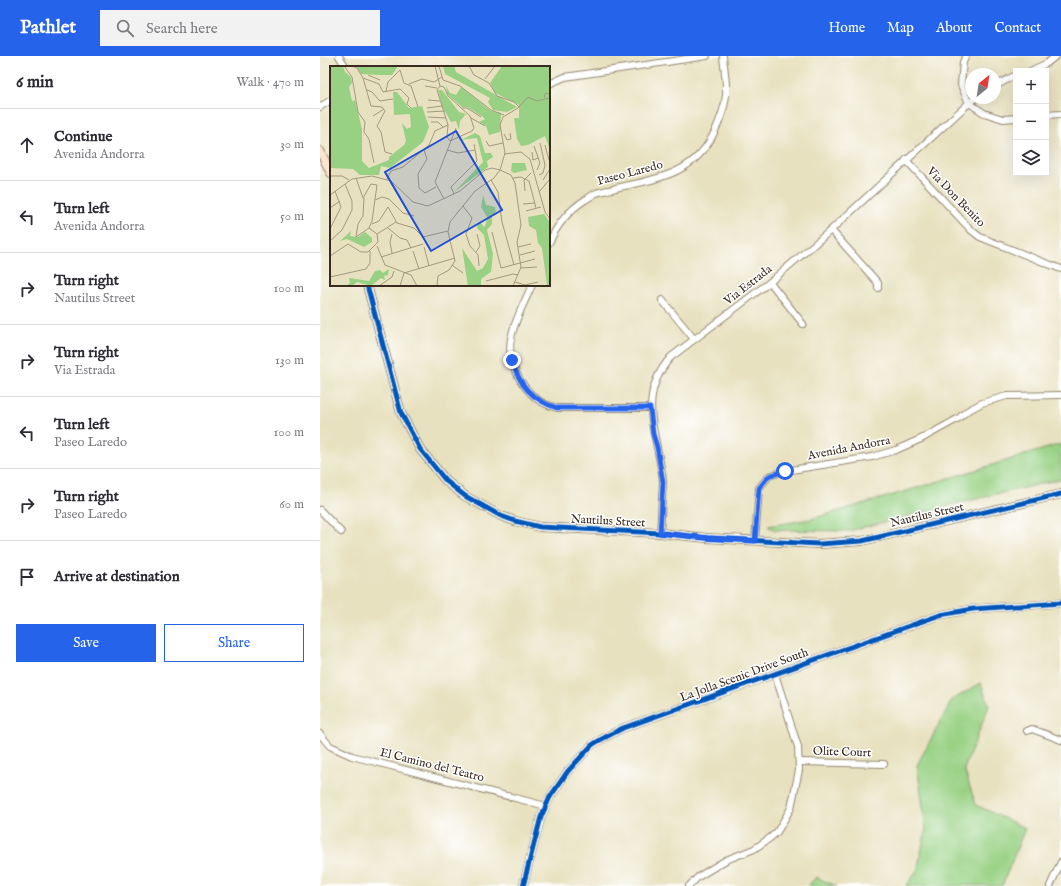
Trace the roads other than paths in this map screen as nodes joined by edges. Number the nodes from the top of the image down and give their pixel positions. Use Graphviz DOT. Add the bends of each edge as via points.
graph roads {
  1 [pos="339,56"];
  2 [pos="707,56"];
  3 [pos="723,56"];
  4 [pos="966,56"];
  5 [pos="1056,56"];
  6 [pos="345,66"];
  7 [pos="1037,68"];
  8 [pos="1013,77"];
  9 [pos="1001,83"];
  10 [pos="550,84"];
  11 [pos="965,94"];
  12 [pos="330,101"];
  13 [pos="968,104"];
  14 [pos="970,104"];
  15 [pos="320,107"];
  16 [pos="1061,114"];
  17 [pos="1049,115"];
  18 [pos="1013,118"];
  19 [pos="320,151"];
  20 [pos="906,160"];
  21 [pos="330,172"];
  22 [pos="831,230"];
  23 [pos="550,240"];
  24 [pos="1061,269"];
  25 [pos="770,282"];
  26 [pos="367,286"];
  27 [pos="532,286"];
  28 [pos="878,288"];
  29 [pos="662,300"];
  30 [pos="802,324"];
  31 [pos="694,339"];
  32 [pos="1061,395"];
  33 [pos="650,408"];
  34 [pos="1061,494"];
  35 [pos="320,510"];
  36 [pos="341,532"];
  37 [pos="660,533"];
  38 [pos="755,541"];
  39 [pos="1061,603"];
  40 [pos="775,674"];
  41 [pos="1027,731"];
  42 [pos="320,734"];
  43 [pos="1061,740"];
  44 [pos="799,762"];
  45 [pos="884,764"];
  46 [pos="546,806"];
  47 [pos="1061,862"];
  48 [pos="523,886"];
  49 [pos="689,886"];
  50 [pos="1050,886"];
  1 -- 6 [label="street"];
  2 -- 10 [label="street" via="565,77"];
  3 -- 23 [label="street, Paseo Laredo" via="726,95 721,120 702,152 677,172 595,193 565,216"];
  4 -- 11 [label="street" via="961,85"];
  5 -- 7 [label="street"];
  8 -- 9 [label="street"];
  12 -- 15 [label="street"];
  13 -- 20 [label="street, Via Estrada"];
  14 -- 18 [label="street" via="984,113 1003,119"];
  16 -- 17 [label="street"];
  19 -- 21 [label="main road"];
  20 -- 22 [label="street, Via Estrada"];
  20 -- 24 [label="street, Via Don Benito" via="980,237"];
  22 -- 25 [label="street, Via Estrada"];
  22 -- 28 [label="street" via="878,283"];
  25 -- 30 [label="street"];
  25 -- 31 [label="street, Via Estrada"];
  26 -- 37 [label="main road, Nautilus Street" via="401,413 420,449 446,481 465,496 515,521 540,527"];
  27 -- 33 [label="street" via="510,344 516,373 523,385 538,400 557,408"];
  29 -- 31 [label="street"];
  31 -- 33 [label="street, Via Estrada" via="666,362 657,378"];
  32 -- 38 [label="street, Avenida Andorra" via="1007,396 982,403 923,438 896,450 872,457 785,471 769,476 759,488"];
  33 -- 37 [label="street, Via Estrada" via="663,482"];
  34 -- 38 [label="main road, Nautilus Street" via="862,541 819,544"];
  35 -- 36 [label="street"];
  37 -- 38 [label="main road, Nautilus Street"];
  39 -- 40 [label="street, La Jolla Scenic Drive South" via="940,615"];
  40 -- 44 [label="street" via="798,747"];
  40 -- 46 [label="street, La Jolla Scenic Drive South" via="623,728 600,740 568,771"];
  41 -- 43 [label="street" via="1032,728"];
  42 -- 46 [label="street, El Camino del Teatro" via="330,746 352,756"];
  44 -- 45 [label="street, Olite Court"];
  44 -- 49 [label="street" via="791,808 777,832 754,849 726,860 698,877"];
  46 -- 48 [label="street, La Jolla Scenic Drive South"];
  47 -- 50 [label="street"];
}
